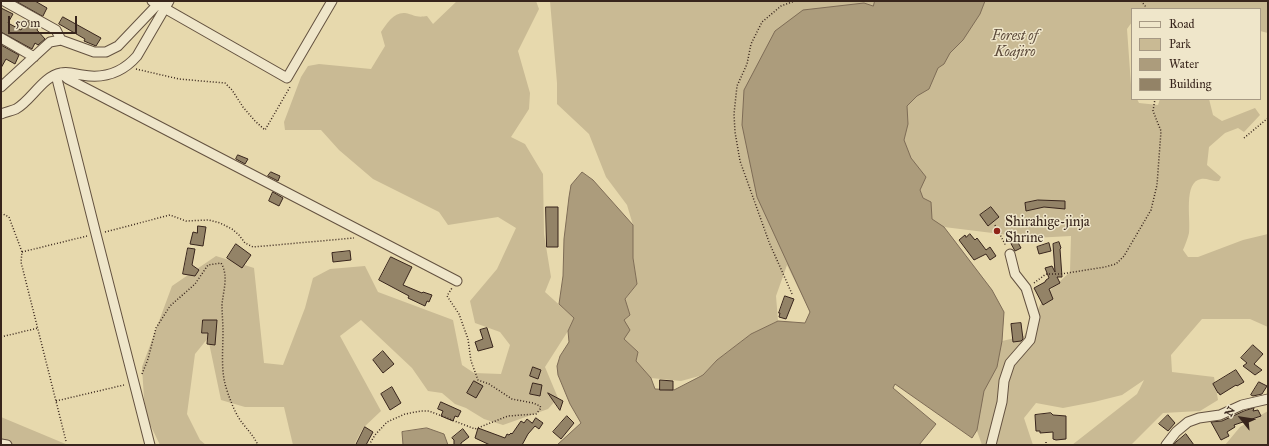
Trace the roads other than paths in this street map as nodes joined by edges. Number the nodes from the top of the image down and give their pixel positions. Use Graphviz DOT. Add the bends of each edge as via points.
graph roads {
  1 [pos="4,1"];
  2 [pos="332,1"];
  3 [pos="161,4"];
  4 [pos="1,38"];
  5 [pos="61,40"];
  6 [pos="34,57"];
  7 [pos="59,74"];
  8 [pos="3,82"];
  9 [pos="1,114"];
  10 [pos="1010,254"];
  11 [pos="457,281"];
  12 [pos="1268,399"];
  13 [pos="1,444"];
  14 [pos="7,445"];
  15 [pos="150,445"];
  16 [pos="991,445"];
  17 [pos="1166,445"];
  1 -- 5 [label="street" via="56,30"];
  2 -- 3 [label="street" via="287,78"];
  3 -- 5 [label="street" via="118,46 106,52 94,52"];
  3 -- 7 [label="street" via="137,56 121,70 97,76"];
  4 -- 6 [label="street"];
  5 -- 6 [label="street" via="50,42"];
  6 -- 8 [label="street"];
  7 -- 9 [label="street" via="16,109"];
  7 -- 11 [label="street"];
  7 -- 15 [label="street" via="96,234"];
  10 -- 16 [label="street" via="1015,274 1026,288 1035,317 1030,340 1010,363"];
  12 -- 17 [label="street" via="1242,405 1220,415 1188,422"];
  13 -- 14 [label="street"];
}
